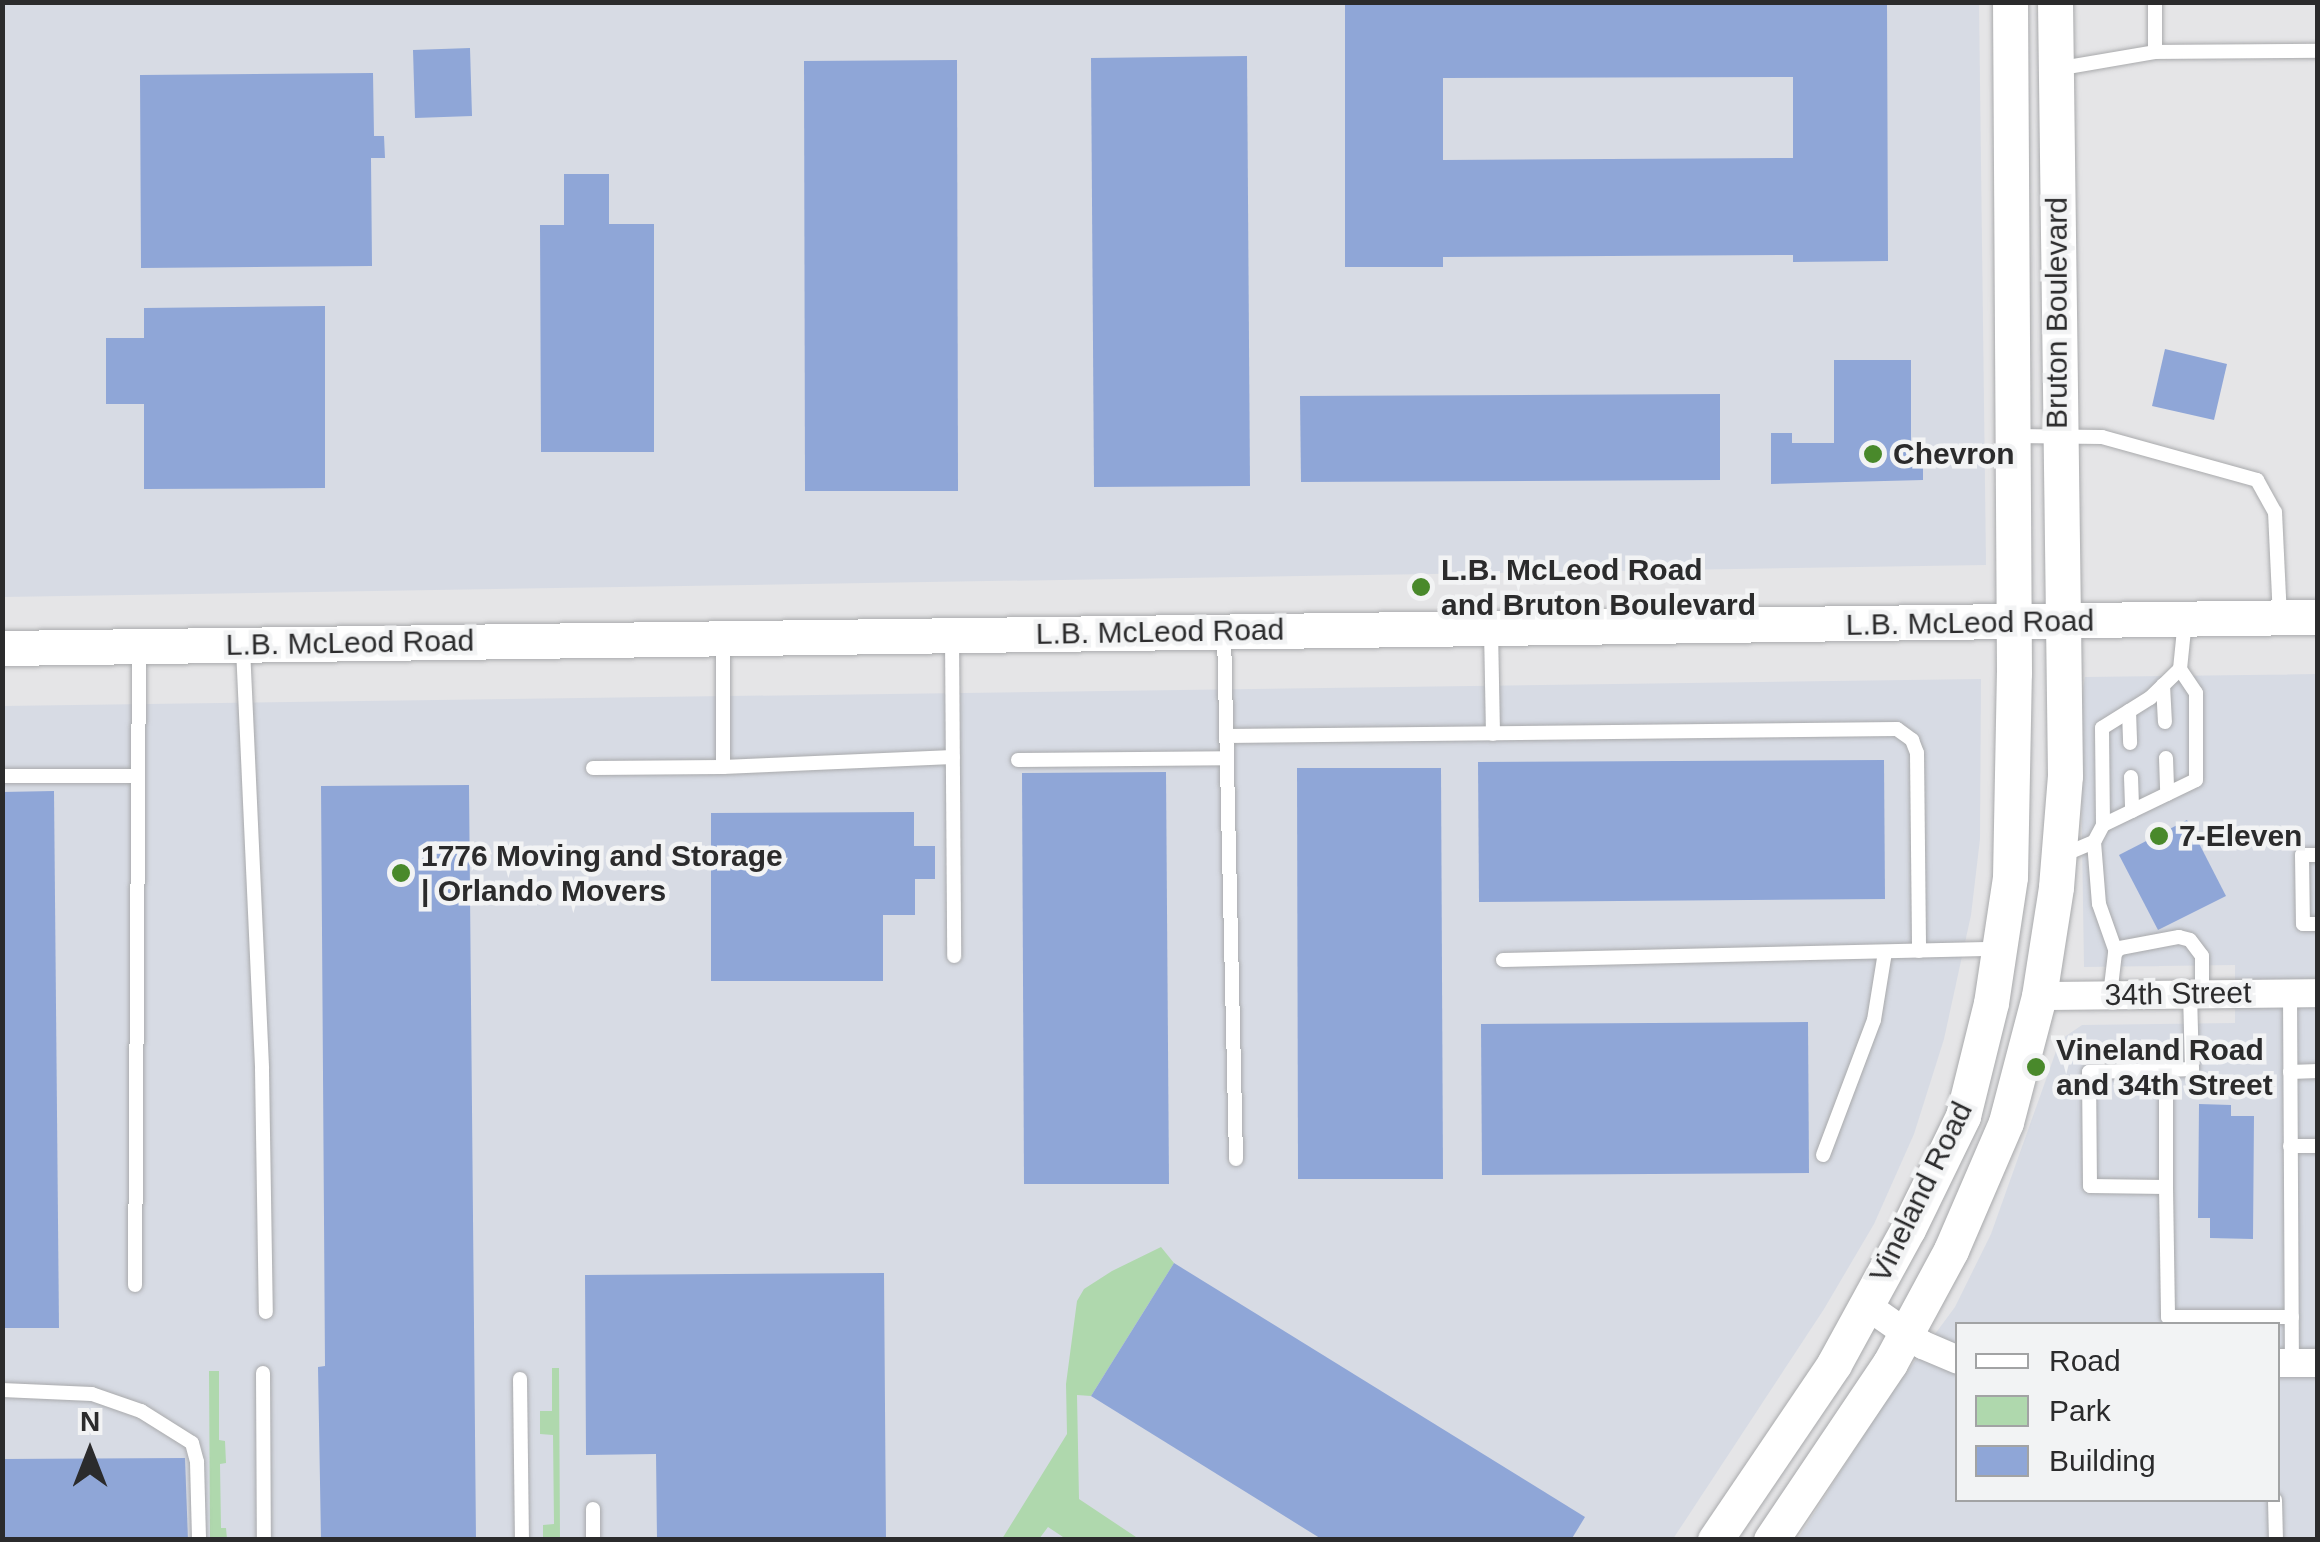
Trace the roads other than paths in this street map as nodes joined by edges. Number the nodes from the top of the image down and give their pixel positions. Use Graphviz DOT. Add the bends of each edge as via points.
graph roads {
  1 [pos="2010,2"];
  2 [pos="2054,2"];
  3 [pos="2155,2"];
  4 [pos="2318,51"];
  5 [pos="2155,52"];
  6 [pos="2055,70"];
  7 [pos="2013,436"];
  8 [pos="2058,436"];
  9 [pos="2318,617"];
  10 [pos="2280,618"];
  11 [pos="2184,620"];
  12 [pos="2014,623"];
  13 [pos="2060,623"];
  14 [pos="1491,629"];
  15 [pos="1224,632"];
  16 [pos="952,636"];
  17 [pos="723,638"];
  18 [pos="243,644"];
  19 [pos="139,646"];
  20 [pos="2,648"];
  21 [pos="2180,670"];
  22 [pos="2164,685"];
  23 [pos="2130,711"];
  24 [pos="2165,722"];
  25 [pos="1493,734"];
  26 [pos="1226,736"];
  27 [pos="2130,743"];
  28 [pos="953,757"];
  29 [pos="1227,758"];
  30 [pos="2166,758"];
  31 [pos="1018,760"];
  32 [pos="723,767"];
  33 [pos="594,768"];
  34 [pos="2,776"];
  35 [pos="137,776"];
  36 [pos="2131,777"];
  37 [pos="2167,794"];
  38 [pos="2132,811"];
  39 [pos="2103,825"];
  40 [pos="2094,842"];
  41 [pos="2318,855"];
  42 [pos="2058,857"];
  43 [pos="2318,924"];
  44 [pos="1999,950"];
  45 [pos="1885,952"];
  46 [pos="1919,952"];
  47 [pos="2116,952"];
  48 [pos="954,956"];
  49 [pos="1503,960"];
  50 [pos="2304,993"];
  51 [pos="2196,994"];
  52 [pos="2110,995"];
  53 [pos="2039,996"];
  54 [pos="2166,1070"];
  55 [pos="2318,1071"];
  56 [pos="2290,1072"];
  57 [pos="2290,1146"];
  58 [pos="2318,1146"];
  59 [pos="1823,1155"];
  60 [pos="1236,1159"];
  61 [pos="2166,1187"];
  62 [pos="135,1285"];
  63 [pos="1866,1305"];
  64 [pos="266,1312"];
  65 [pos="2292,1317"];
  66 [pos="1906,1334"];
  67 [pos="1955,1358"];
  68 [pos="2296,1363"];
  69 [pos="262,1374"];
  70 [pos="520,1379"];
  71 [pos="2,1390"];
  72 [pos="2275,1502"];
  73 [pos="593,1509"];
  74 [pos="198,1540"];
  75 [pos="264,1540"];
  76 [pos="522,1540"];
  77 [pos="593,1540"];
  78 [pos="1715,1540"];
  79 [pos="1771,1540"];
  80 [pos="2276,1540"];
  1 -- 7 [label="street, Bruton Boulevard"];
  2 -- 6 [label="street, Bruton Boulevard"];
  3 -- 5 [label="lane"];
  4 -- 5 [label="lane"];
  5 -- 6 [label="lane"];
  6 -- 8 [label="street, Bruton Boulevard"];
  7 -- 8 [label="lane"];
  7 -- 12 [label="street, Bruton Boulevard"];
  8 -- 10 [label="lane" via="2102,438 2257,480 2275,512"];
  8 -- 13 [label="street, Bruton Boulevard"];
  9 -- 10 [label="street, L.B. McLeod Road"];
  10 -- 11 [label="street, L.B. McLeod Road"];
  11 -- 13 [label="street, L.B. McLeod Road"];
  11 -- 21 [label="lane"];
  12 -- 13 [label="street, L.B. McLeod Road"];
  12 -- 14 [label="street, L.B. McLeod Road"];
  12 -- 44 [label="street, Vineland Road" via="2010,877"];
  13 -- 42 [label="street, Vineland Road" via="2065,776"];
  14 -- 15 [label="street, L.B. McLeod Road"];
  14 -- 25 [label="lane"];
  15 -- 16 [label="street, L.B. McLeod Road"];
  15 -- 26 [label="lane"];
  16 -- 17 [label="street, L.B. McLeod Road"];
  16 -- 28 [label="lane"];
  17 -- 18 [label="street, L.B. McLeod Road"];
  17 -- 32 [label="lane"];
  18 -- 19 [label="street, L.B. McLeod Road"];
  18 -- 64 [label="lane"];
  19 -- 20 [label="street, L.B. McLeod Road"];
  19 -- 35 [label="lane"];
  21 -- 22 [label="lane"];
  21 -- 37 [label="lane" via="2196,694 2196,780"];
  22 -- 23 [label="lane"];
  22 -- 24 [label="lane"];
  23 -- 27 [label="lane"];
  23 -- 39 [label="lane" via="2102,728"];
  25 -- 26 [label="lane"];
  25 -- 46 [label="lane" via="1897,729 1917,753"];
  26 -- 29 [label="lane"];
  28 -- 32 [label="lane"];
  28 -- 48 [label="lane"];
  29 -- 31 [label="lane"];
  29 -- 60 [label="lane"];
  30 -- 37 [label="lane"];
  32 -- 33 [label="lane"];
  34 -- 35 [label="lane"];
  35 -- 62 [label="lane"];
  36 -- 38 [label="lane"];
  37 -- 38 [label="lane"];
  38 -- 39 [label="lane"];
  39 -- 40 [label="lane"];
  40 -- 42 [label="lane"];
  40 -- 47 [label="lane" via="2099,904"];
  41 -- 43 [label="lane" via="2302,855 2303,924"];
  42 -- 53 [label="street, Vineland Road"];
  44 -- 46 [label="lane"];
  44 -- 63 [label="street, Vineland Road" via="1964,1116"];
  45 -- 46 [label="lane"];
  45 -- 49 [label="lane"];
  45 -- 59 [label="lane" via="1874,1020"];
  47 -- 51 [label="lane" via="2159,938 2190,940 2202,956"];
  47 -- 52 [label="lane"];
  50 -- 51 [label="street, 34th Street"];
  50 -- 56 [label="lane"];
  51 -- 52 [label="street, 34th Street"];
  51 -- 54 [label="lane" via="2192,1069"];
  52 -- 53 [label="street, 34th Street"];
  53 -- 66 [label="street, Vineland Road" via="2006,1122"];
  54 -- 61 [label="lane"];
  54 -- 61 [label="lane" via="2089,1072 2090,1186"];
  55 -- 56 [label="lane"];
  56 -- 57 [label="lane"];
  57 -- 58 [label="lane"];
  57 -- 65 [label="lane"];
  61 -- 65 [label="lane" via="2168,1318"];
  63 -- 66 [label="street"];
  63 -- 78 [label="street, Vineland Road"];
  65 -- 68 [label="lane"];
  66 -- 67 [label="street"];
  66 -- 79 [label="street, Vineland Road"];
  69 -- 75 [label="lane"];
  70 -- 76 [label="lane"];
  71 -- 74 [label="lane" via="92,1394 142,1411 192,1443"];
  72 -- 80 [label="lane"];
  73 -- 77 [label="lane"];
}
